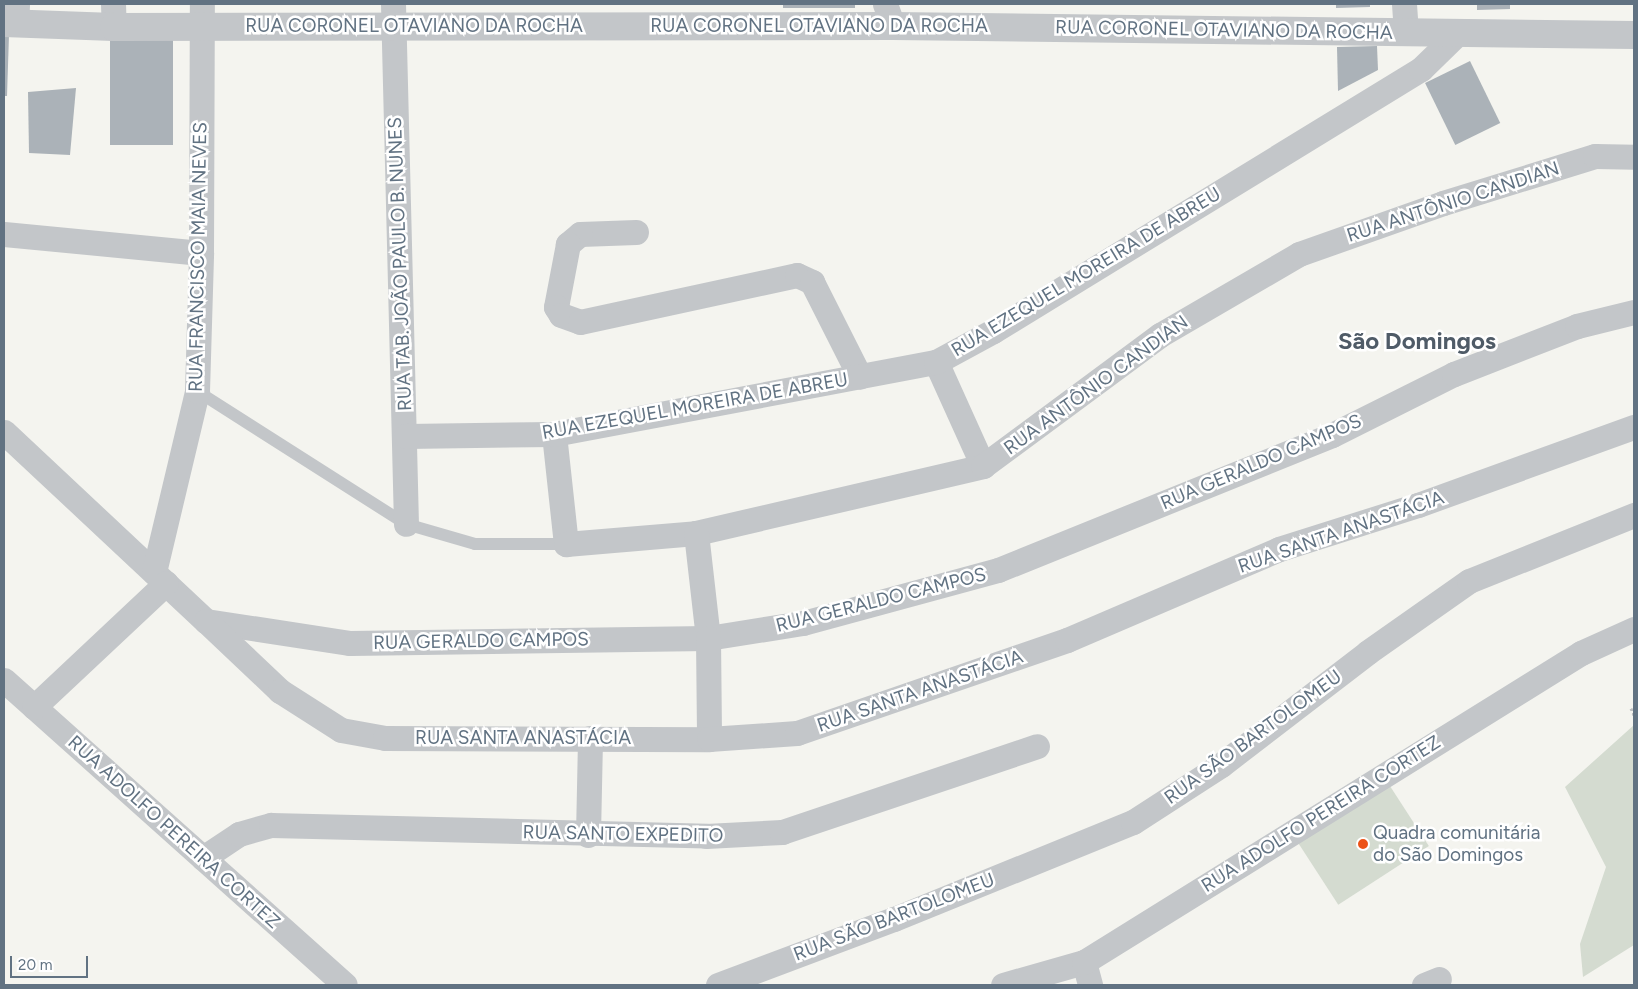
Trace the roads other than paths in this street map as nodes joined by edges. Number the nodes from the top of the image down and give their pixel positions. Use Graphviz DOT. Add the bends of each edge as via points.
graph roads {
  1 [pos="1404,4"];
  2 [pos="114,15"];
  3 [pos="201,15"];
  4 [pos="392,15"];
  5 [pos="889,15"];
  6 [pos="12,17"];
  7 [pos="1406,33"];
  8 [pos="1457,34"];
  9 [pos="1634,35"];
  10 [pos="1634,157"];
  11 [pos="636,232"];
  12 [pos="4,234"];
  13 [pos="201,253"];
  14 [pos="1630,315"];
  15 [pos="936,362"];
  16 [pos="860,377"];
  17 [pos="197,391"];
  18 [pos="1634,427"];
  19 [pos="4,432"];
  20 [pos="554,434"];
  21 [pos="406,436"];
  22 [pos="983,466"];
  23 [pos="1634,515"];
  24 [pos="406,524"];
  25 [pos="696,533"];
  26 [pos="566,544"];
  27 [pos="160,578"];
  28 [pos="206,621"];
  29 [pos="1634,629"];
  30 [pos="708,638"];
  31 [pos="4,680"];
  32 [pos="34,707"];
  33 [pos="590,738"];
  34 [pos="709,739"];
  35 [pos="1037,746"];
  36 [pos="588,835"];
  37 [pos="203,858"];
  38 [pos="1087,974"];
  39 [pos="345,985"];
  40 [pos="718,985"];
  41 [pos="1003,985"];
  1 -- 7 [label="street"];
  2 -- 3 [label="street, RUA CORONEL OTAVIANO DA ROCHA"];
  2 -- 6 [label="street, RUA CORONEL OTAVIANO DA ROCHA"];
  3 -- 4 [label="street, RUA CORONEL OTAVIANO DA ROCHA"];
  3 -- 13 [label="street, RUA FRANCISCO MAIA NEVES"];
  4 -- 5 [label="street, RUA CORONEL OTAVIANO DA ROCHA"];
  4 -- 21 [label="street, RUA TAB. JOÃO PAULO B. NUNES"];
  5 -- 7 [label="street, RUA CORONEL OTAVIANO DA ROCHA"];
  7 -- 8 [label="street, RUA CORONEL OTAVIANO DA ROCHA"];
  8 -- 9 [label="street, RUA CORONEL OTAVIANO DA ROCHA"];
  8 -- 15 [label="street, RUA EZEQUEL MOREIRA DE ABREU" via="1421,69 993,331"];
  10 -- 22 [label="street, RUA ANTÔNIO CANDIAN" via="1595,156 1443,203 1299,254 1160,335"];
  11 -- 16 [label="street" via="580,234 568,244 556,307 561,315 580,322 797,275 812,282"];
  12 -- 13 [label="street"];
  13 -- 17 [label="street, RUA FRANCISCO MAIA NEVES"];
  14 -- 30 [label="street, RUA GERALDO CAMPOS" via="1577,326 1454,374 1332,435 998,570 803,623"];
  15 -- 16 [label="street, RUA EZEQUEL MOREIRA DE ABREU"];
  15 -- 22 [label="street"];
  16 -- 20 [label="street, RUA EZEQUEL MOREIRA DE ABREU"];
  17 -- 24 [label="lane"];
  17 -- 27 [label="street, RUA FRANCISCO MAIA NEVES"];
  18 -- 34 [label="street, RUA SANTA ANASTÁCIA" via="1418,505 1280,549 1067,640 797,733"];
  19 -- 27 [label="street"];
  20 -- 21 [label="street, RUA EZEQUEL MOREIRA DE ABREU"];
  20 -- 26 [label="street"];
  21 -- 24 [label="street, RUA TAB. JOÃO PAULO B. NUNES"];
  22 -- 25 [label="street, RUA ANTÔNIO CANDIAN"];
  23 -- 40 [label="street, RUA SÃO BARTOLOMEU" via="1470,581 1368,652 1221,765 1134,822 894,919"];
  24 -- 26 [label="lane" via="475,544"];
  25 -- 26 [label="street, RUA ANTÔNIO CANDIAN"];
  25 -- 30 [label="street"];
  27 -- 28 [label="street"];
  27 -- 32 [label="street"];
  28 -- 30 [label="street, RUA GERALDO CAMPOS" via="350,643"];
  28 -- 33 [label="street, RUA SANTA ANASTÁCIA" via="280,691 342,730 385,738"];
  29 -- 38 [label="street, RUA ADOLFO PEREIRA CORTEZ" via="1581,652"];
  30 -- 34 [label="street"];
  31 -- 32 [label="street, RUA ADOLFO PEREIRA CORTEZ"];
  32 -- 37 [label="street, RUA ADOLFO PEREIRA CORTEZ"];
  33 -- 34 [label="street, RUA SANTA ANASTÁCIA"];
  33 -- 36 [label="street"];
  35 -- 36 [label="street, RUA SANTO EXPEDITO" via="782,832 706,836"];
  36 -- 37 [label="street, RUA SANTO EXPEDITO" via="271,825 240,834"];
  37 -- 39 [label="street, RUA ADOLFO PEREIRA CORTEZ"];
  38 -- 41 [label="street, RUA ADOLFO PEREIRA CORTEZ"];
}
